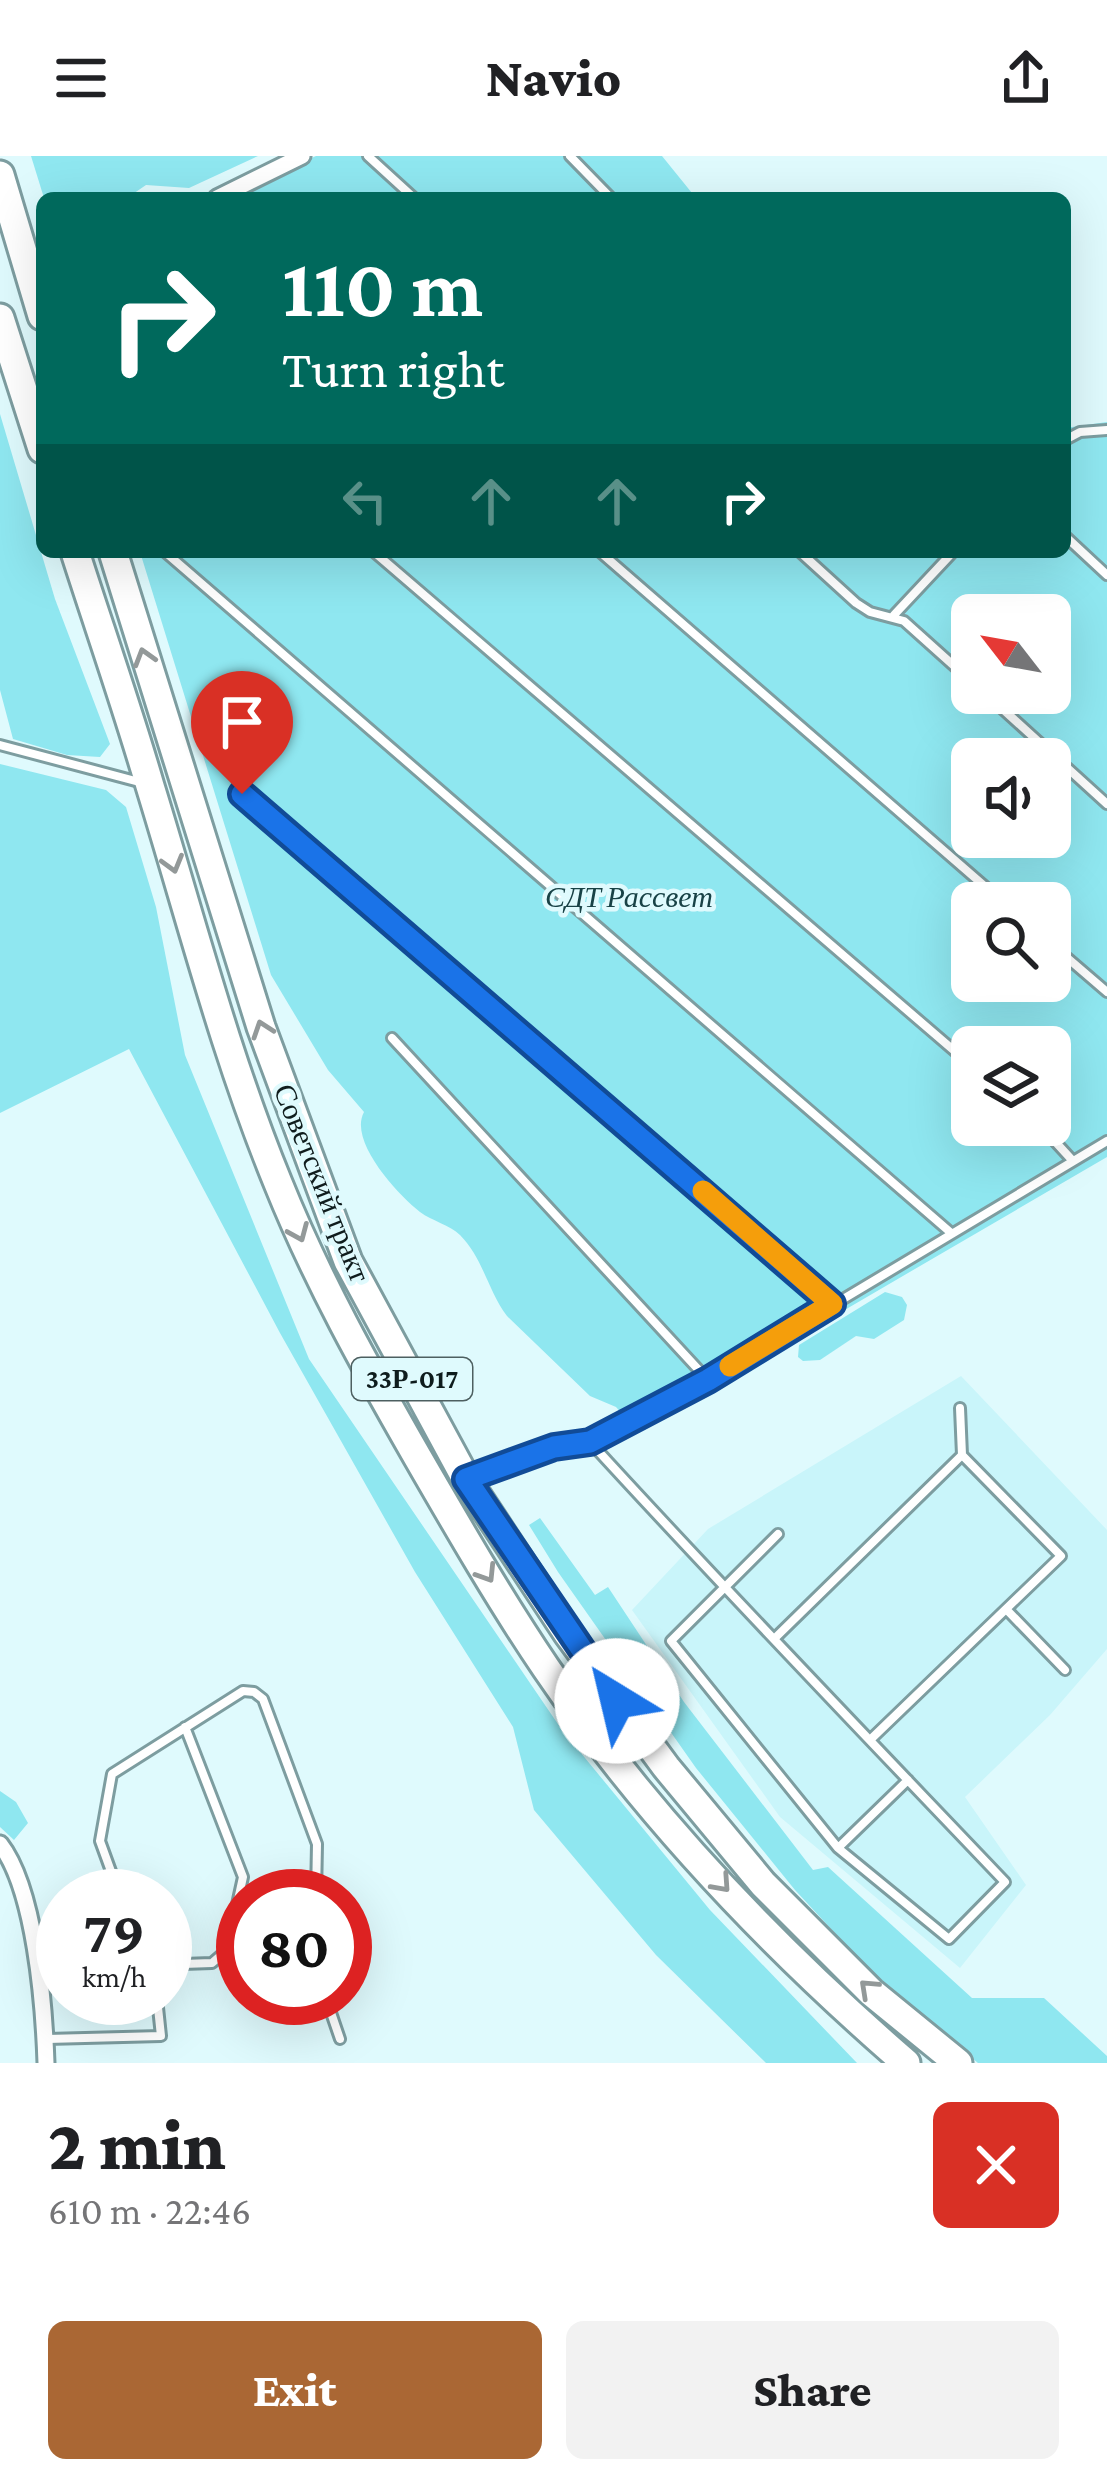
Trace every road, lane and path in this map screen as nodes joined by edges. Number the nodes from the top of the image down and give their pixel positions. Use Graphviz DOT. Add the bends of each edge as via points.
graph roads {
  1 [pos="302,156"];
  2 [pos="368,156"];
  3 [pos="570,156"];
  4 [pos="0,176"];
  5 [pos="229,192"];
  6 [pos="407,192"];
  7 [pos="604,192"];
  8 [pos="32,247"];
  9 [pos="0,318"];
  10 [pos="36,429"];
  11 [pos="1107,430"];
  12 [pos="1071,437"];
  13 [pos="1071,542"];
  14 [pos="77,558"];
  15 [pos="114,558"];
  16 [pos="172,558"];
  17 [pos="381,558"];
  18 [pos="607,558"];
  19 [pos="807,558"];
  20 [pos="948,558"];
  21 [pos="1107,575"];
  22 [pos="895,616"];
  23 [pos="951,664"];
  24 [pos="1008,714"];
  25 [pos="0,746"];
  26 [pos="150,785"];
  27 [pos="242,794"];
  28 [pos="1107,803"];
  29 [pos="980,882"];
  30 [pos="1071,961"];
  31 [pos="1107,992"];
  32 [pos="392,1038"];
  33 [pos="951,1048"];
  34 [pos="1107,1142"];
  35 [pos="1062,1146"];
  36 [pos="1072,1160"];
  37 [pos="950,1232"];
  38 [pos="832,1304"];
  39 [pos="708,1380"];
  40 [pos="959,1408"];
  41 [pos="590,1442"];
  42 [pos="962,1455"];
  43 [pos="466,1479"];
  44 [pos="778,1534"];
  45 [pos="725,1588"];
  46 [pos="1006,1609"];
  47 [pos="774,1639"];
  48 [pos="1065,1670"];
  49 [pos="185,1727"];
  50 [pos="870,1740"];
  51 [pos="908,1780"];
  52 [pos="0,1844"];
  53 [pos="838,1848"];
  54 [pos="110,1869"];
  55 [pos="317,1869"];
  56 [pos="192,1964"];
  57 [pos="160,2025"];
  58 [pos="335,2025"];
  59 [pos="45,2039"];
  60 [pos="340,2039"];
  61 [pos="46,2063"];
  62 [pos="906,2063"];
  63 [pos="958,2063"];
  1 -- 5 [label="street"];
  2 -- 6 [label="lane"];
  3 -- 7 [label="lane"];
  4 -- 8 [label="highway"];
  9 -- 10 [label="highway"];
  11 -- 12 [label="lane"];
  13 -- 21 [label="lane"];
  14 -- 26 [label="highway, Советский тракт / 33Р-017"];
  43 -- 15 [label="highway, Советский тракт / 33Р-017, one-way" via="348,1262 253,1005"];
  16 -- 37 [label="lane"];
  17 -- 33 [label="lane"];
  18 -- 29 [label="lane"];
  19 -- 22 [label="lane" via="856,603"];
  20 -- 22 [label="lane"];
  22 -- 23 [label="lane"];
  24 -- 28 [label="lane"];
  25 -- 26 [label="lane"];
  26 -- 62 [label="highway, Советский тракт / 33Р-017, one-way" via="223,1035 278,1182 351,1342 463,1537 547,1669 642,1795 772,1937"];
  27 -- 38 [label="lane"];
  30 -- 31 [label="lane"];
  32 -- 39 [label="lane"];
  34 -- 36 [label="lane"];
  35 -- 36 [label="lane"];
  36 -- 37 [label="lane"];
  37 -- 38 [label="lane"];
  38 -- 39 [label="lane"];
  39 -- 41 [label="lane"];
  40 -- 42 [label="lane"];
  41 -- 43 [label="lane"];
  41 -- 45 [label="lane"];
  42 -- 46 [label="lane" via="1060,1556"];
  42 -- 47 [label="lane"];
  63 -- 43 [label="highway, Советский тракт / 33Р-017, one-way" via="871,1992 763,1884 568,1634"];
  44 -- 45 [label="lane"];
  45 -- 47 [label="lane"];
  45 -- 53 [label="lane" via="671,1641"];
  46 -- 48 [label="lane"];
  46 -- 50 [label="lane"];
  47 -- 50 [label="lane"];
  49 -- 54 [label="lane" via="112,1774 100,1841"];
  49 -- 55 [label="lane" via="243,1691 263,1699 317,1844"];
  49 -- 56 [label="lane" via="243,1877 227,1951 212,1964"];
  50 -- 51 [label="lane"];
  51 -- 53 [label="lane"];
  51 -- 53 [label="lane" via="1005,1882 949,1939"];
  52 -- 59 [label="street" via="25,1891"];
  57 -- 59 [label="lane" via="161,2036"];
  58 -- 60 [label="lane"];
  59 -- 61 [label="street"];
}
